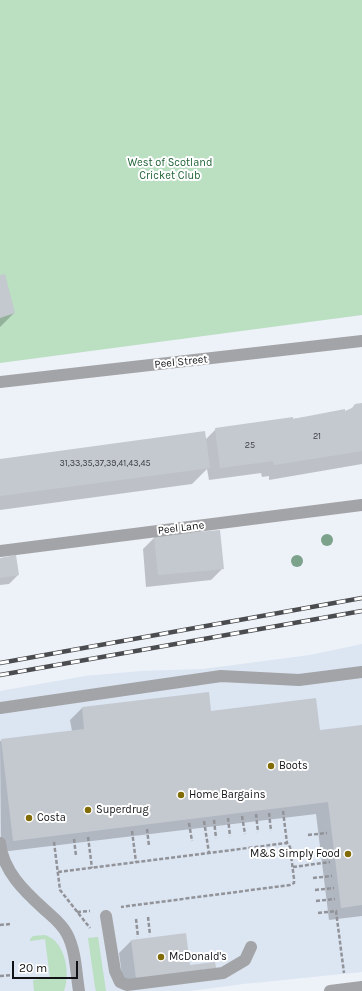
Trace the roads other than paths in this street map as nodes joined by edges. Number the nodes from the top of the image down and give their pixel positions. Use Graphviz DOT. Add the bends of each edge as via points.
graph roads {
  1 [pos="362,341"];
  2 [pos="0,382"];
  3 [pos="362,506"];
  4 [pos="0,551"];
  5 [pos="362,672"];
  6 [pos="0,708"];
  7 [pos="0,843"];
  8 [pos="106,916"];
  9 [pos="251,947"];
  10 [pos="362,987"];
  11 [pos="79,991"];
  12 [pos="330,991"];
  1 -- 2 [label="street, Peel Street"];
  3 -- 4 [label="street, Peel Lane"];
  5 -- 6 [label="street" via="299,680 221,676"];
  7 -- 11 [label="street" via="1,853 19,886 68,934 73,948"];
  8 -- 9 [label="street" via="116,971 120,982 127,985 224,973 245,960"];
  10 -- 12 [label="street"];
}
